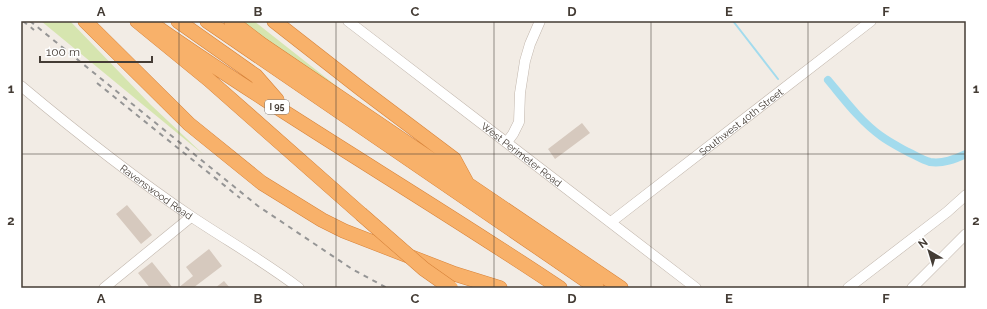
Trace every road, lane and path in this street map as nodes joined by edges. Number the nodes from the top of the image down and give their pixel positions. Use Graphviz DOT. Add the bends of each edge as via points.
graph roads {
  1 [pos="85,21"];
  2 [pos="137,21"];
  3 [pos="148,21"];
  4 [pos="161,21"];
  5 [pos="178,21"];
  6 [pos="207,21"];
  7 [pos="212,21"];
  8 [pos="231,21"];
  9 [pos="274,21"];
  10 [pos="348,21"];
  11 [pos="540,21"];
  12 [pos="871,21"];
  13 [pos="237,42"];
  14 [pos="21,86"];
  15 [pos="277,100"];
  16 [pos="507,142"];
  17 [pos="468,185"];
  18 [pos="966,195"];
  19 [pos="191,217"];
  20 [pos="611,222"];
  21 [pos="966,234"];
  22 [pos="454,274"];
  23 [pos="292,286"];
  24 [pos="104,288"];
  25 [pos="451,288"];
  26 [pos="482,288"];
  27 [pos="500,288"];
  28 [pos="560,288"];
  29 [pos="570,288"];
  30 [pos="597,288"];
  31 [pos="621,288"];
  32 [pos="696,288"];
  33 [pos="848,288"];
  34 [pos="912,288"];
  1 -- 22 [label="highway" via="189,124 262,183 344,231"];
  2 -- 25 [label="highway, bridge" via="208,79 424,269"];
  3 -- 28 [label="highway, I 95" via="245,87"];
  4 -- 15 [label="highway"];
  5 -- 15 [label="highway" via="256,76"];
  6 -- 13 [label="highway"];
  7 -- 13 [label="highway"];
  8 -- 17 [label="highway"];
  9 -- 17 [label="highway" via="454,159"];
  10 -- 16 [label="street, West Perimeter Road"];
  11 -- 16 [label="street" via="525,61 519,122"];
  12 -- 20 [label="street, Southwest 40th Street"];
  13 -- 30 [label="highway"];
  14 -- 19 [label="street, Ravenswood Road" via="109,157"];
  15 -- 29 [label="highway"];
  16 -- 20 [label="street, West Perimeter Road"];
  17 -- 31 [label="highway"];
  18 -- 33 [label="street"];
  19 -- 23 [label="street, Ravenswood Road"];
  19 -- 24 [label="street"];
  20 -- 32 [label="street, West Perimeter Road"];
  21 -- 34 [label="street"];
  22 -- 26 [label="highway"];
  22 -- 27 [label="highway"];
}
